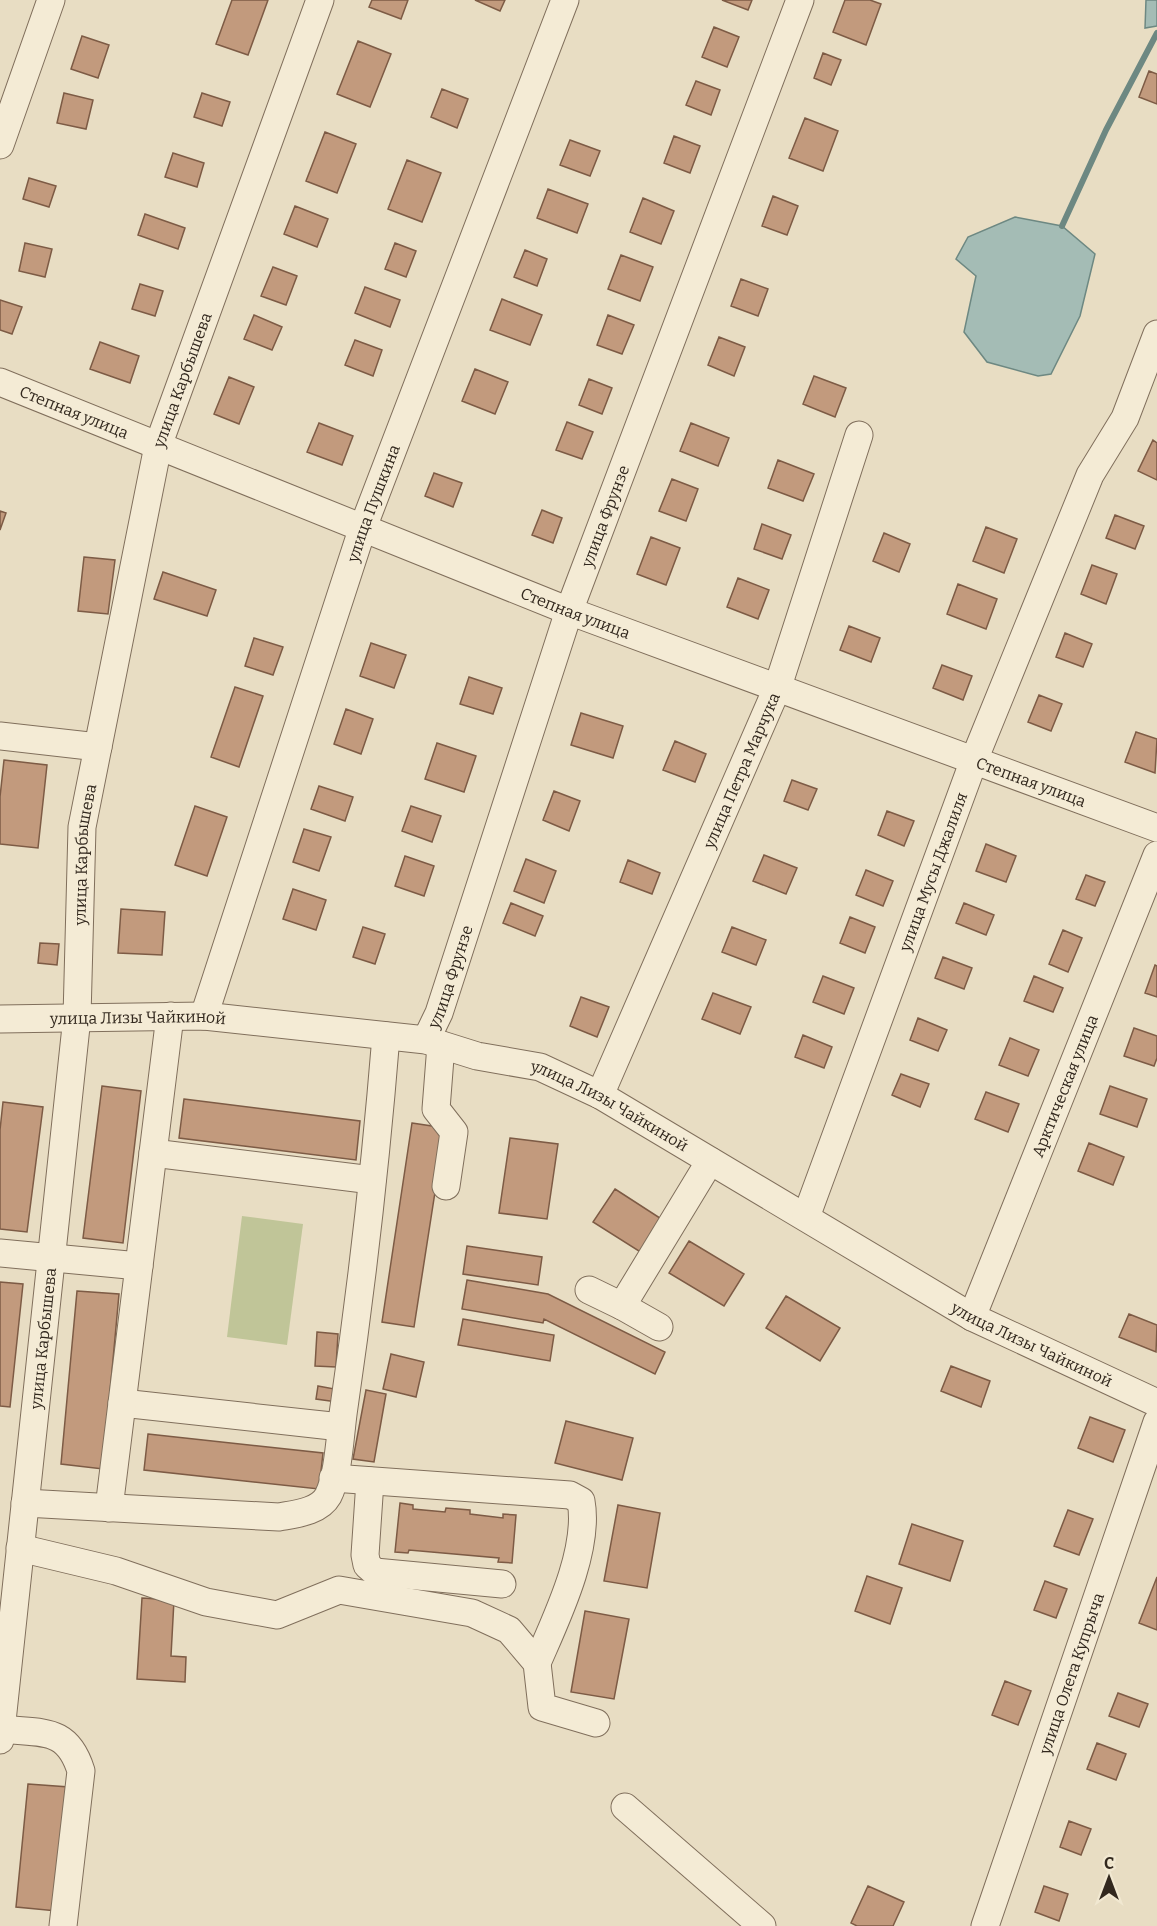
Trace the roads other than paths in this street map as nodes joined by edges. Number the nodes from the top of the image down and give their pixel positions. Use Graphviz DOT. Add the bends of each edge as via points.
graph roads {
  1 [pos="51,0"];
  2 [pos="320,0"];
  3 [pos="565,0"];
  4 [pos="800,0"];
  5 [pos="0,145"];
  6 [pos="1157,334"];
  7 [pos="0,382"];
  8 [pos="859,435"];
  9 [pos="158,446"];
  10 [pos="362,530"];
  11 [pos="569,611"];
  12 [pos="778,686"];
  13 [pos="0,736"];
  14 [pos="99,747"];
  15 [pos="974,760"];
  16 [pos="1157,828"];
  17 [pos="1157,855"];
  18 [pos="170,1016"];
  19 [pos="204,1016"];
  20 [pos="77,1017"];
  21 [pos="0,1019"];
  22 [pos="386,1036"];
  23 [pos="434,1043"];
  24 [pos="600,1095"];
  25 [pos="153,1153"];
  26 [pos="710,1161"];
  27 [pos="372,1180"];
  28 [pos="446,1186"];
  29 [pos="806,1217"];
  30 [pos="0,1254"];
  31 [pos="51,1258"];
  32 [pos="139,1266"];
  33 [pos="589,1290"];
  34 [pos="622,1306"];
  35 [pos="972,1317"];
  36 [pos="659,1327"];
  37 [pos="122,1403"];
  38 [pos="1157,1403"];
  39 [pos="1157,1422"];
  40 [pos="341,1427"];
  41 [pos="333,1478"];
  42 [pos="370,1481"];
  43 [pos="25,1503"];
  44 [pos="109,1508"];
  45 [pos="20,1548"];
  46 [pos="502,1584"];
  47 [pos="7,1603"];
  48 [pos="537,1664"];
  49 [pos="596,1723"];
  50 [pos="1,1735"];
  51 [pos="625,1807"];
  52 [pos="63,1926"];
  53 [pos="762,1926"];
  54 [pos="985,1926"];
  1 -- 5 [label="street"];
  2 -- 9 [label="street, улица Карбышева"];
  3 -- 10 [label="street, улица Пушкина"];
  4 -- 11 [label="street, улица Фрунзе"];
  6 -- 15 [label="street, улица Мусы Джалиля" via="1125,418 1090,475"];
  7 -- 9 [label="street, Степная улица"];
  8 -- 12 [label="street, улица Петра Марчука"];
  9 -- 10 [label="street, Степная улица"];
  9 -- 14 [label="street, улица Карбышева"];
  10 -- 11 [label="street, Степная улица"];
  10 -- 19 [label="street, улица Пушкина"];
  11 -- 12 [label="street, Степная улица"];
  11 -- 23 [label="street, улица Фрунзе" via="439,1013"];
  12 -- 15 [label="street, Степная улица"];
  12 -- 24 [label="street, улица Петра Марчука"];
  13 -- 14 [label="street"];
  14 -- 20 [label="street, улица Карбышева" via="82,827"];
  15 -- 16 [label="street, Степная улица"];
  15 -- 29 [label="street, улица Мусы Джалиля"];
  17 -- 35 [label="street, Арктическая улица"];
  18 -- 19 [label="street, улица Лизы Чайкиной"];
  18 -- 20 [label="street, улица Лизы Чайкиной"];
  18 -- 25 [label="street"];
  19 -- 22 [label="street, улица Лизы Чайкиной"];
  20 -- 21 [label="street, улица Лизы Чайкиной"];
  20 -- 31 [label="street, улица Карбышева"];
  22 -- 23 [label="street, улица Лизы Чайкиной"];
  22 -- 27 [label="street"];
  23 -- 24 [label="street, улица Лизы Чайкиной" via="477,1056 540,1067"];
  23 -- 28 [label="street" via="436,1110 454,1132"];
  24 -- 26 [label="street, улица Лизы Чайкиной"];
  25 -- 27 [label="street"];
  25 -- 32 [label="street"];
  26 -- 29 [label="street, улица Лизы Чайкиной"];
  26 -- 34 [label="street"];
  27 -- 40 [label="street"];
  29 -- 35 [label="street, улица Лизы Чайкиной"];
  30 -- 31 [label="street"];
  31 -- 32 [label="street"];
  31 -- 43 [label="street, улица Карбышева"];
  32 -- 37 [label="street"];
  33 -- 34 [label="street"];
  34 -- 36 [label="street"];
  35 -- 38 [label="street, улица Лизы Чайкиной"];
  37 -- 40 [label="street"];
  37 -- 44 [label="street"];
  39 -- 54 [label="street, улица Олега Купрыча"];
  40 -- 41 [label="street"];
  41 -- 42 [label="street"];
  41 -- 44 [label="street" via="327,1497 319,1505 279,1517"];
  42 -- 46 [label="street" via="365,1554 367,1565 375,1572"];
  42 -- 48 [label="street" via="570,1495 581,1501 583,1512 574,1570"];
  43 -- 44 [label="street"];
  43 -- 45 [label="street, улица Карбышева"];
  45 -- 47 [label="street, улица Карбышева"];
  45 -- 48 [label="street" via="116,1571 206,1602 277,1615 339,1590 472,1613 509,1630"];
  47 -- 50 [label="street, улица Карбышева"];
  48 -- 49 [label="street" via="542,1707"];
  50 -- 52 [label="street" via="59,1736 75,1752 81,1771"];
  51 -- 53 [label="street"];
}
